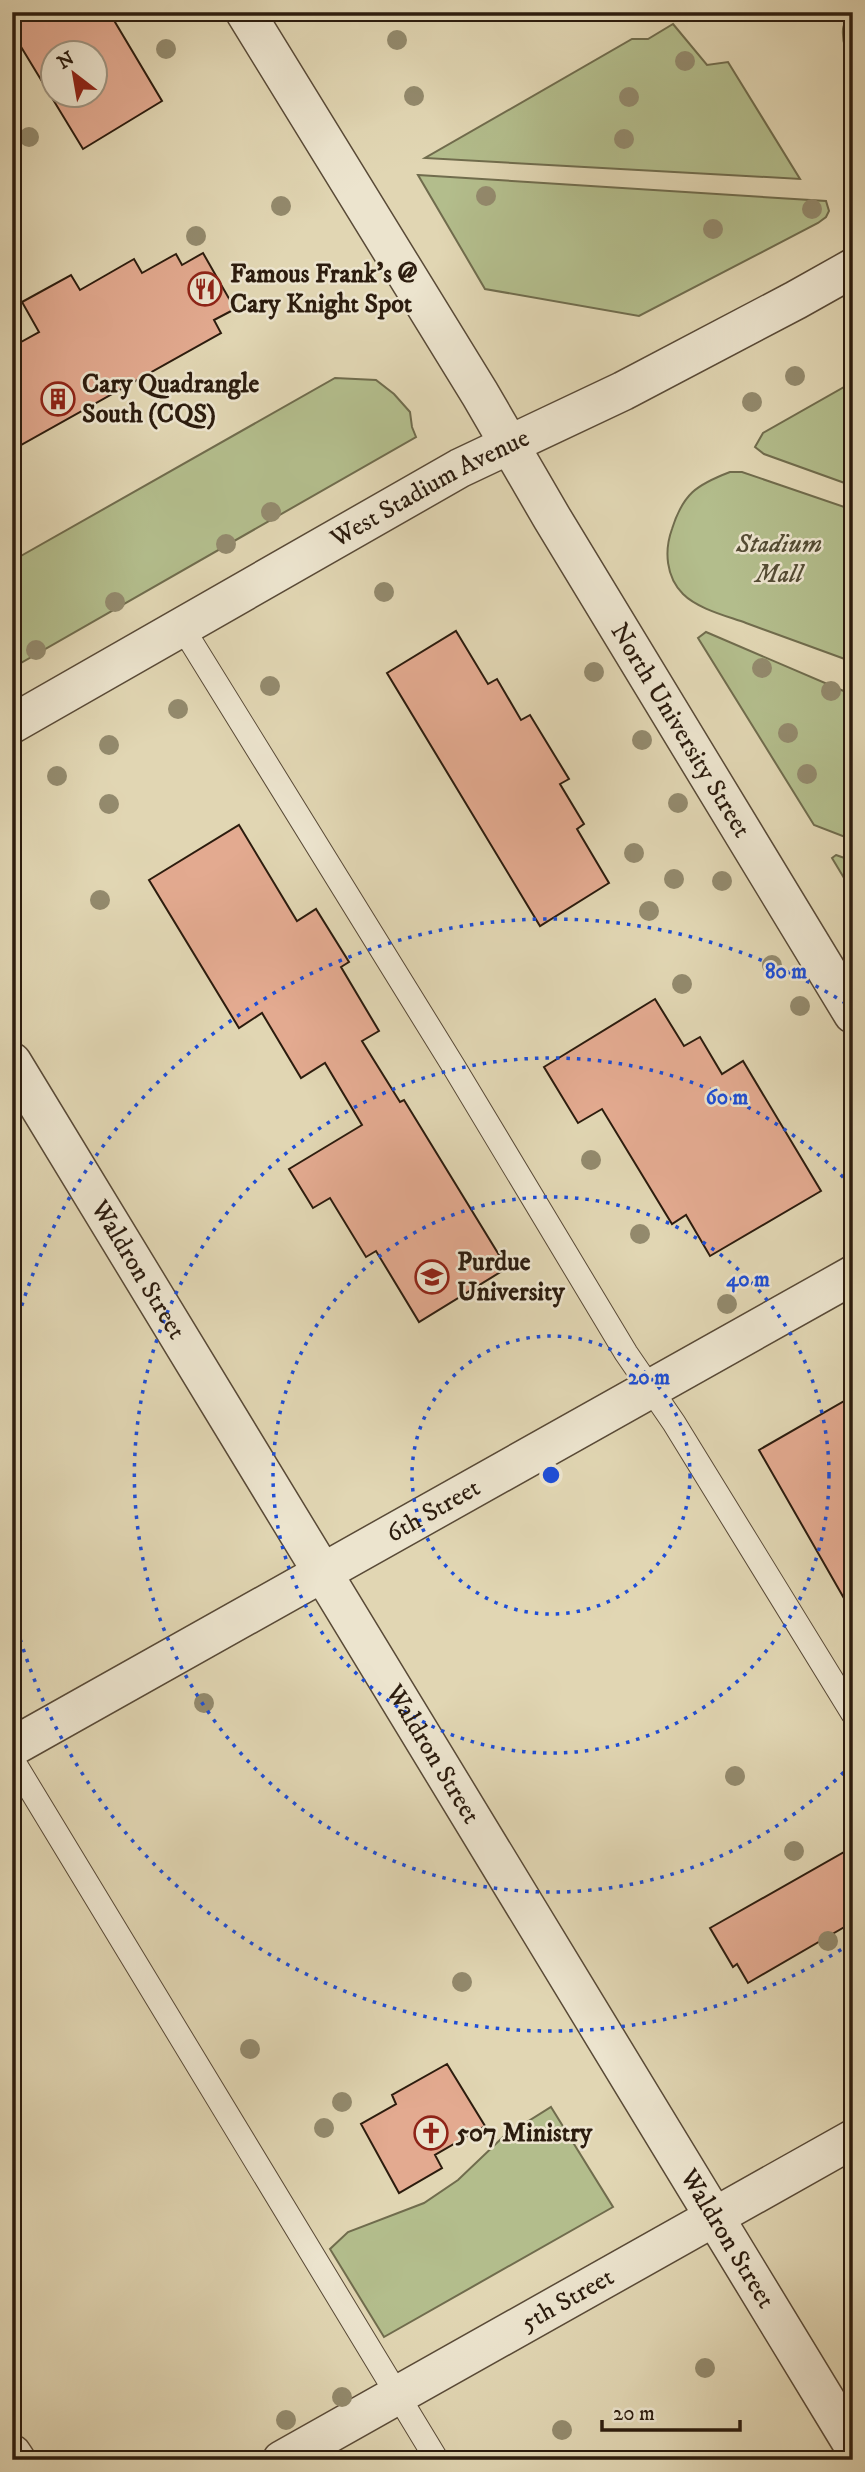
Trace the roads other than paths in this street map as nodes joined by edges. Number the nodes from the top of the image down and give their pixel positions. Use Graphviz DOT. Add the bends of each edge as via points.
graph roads {
  1 [pos="245,12"];
  2 [pos="853,268"];
  3 [pos="511,446"];
  4 [pos="181,627"];
  5 [pos="12,724"];
  6 [pos="853,1014"];
  7 [pos="12,1062"];
  8 [pos="853,1275"];
  9 [pos="650,1389"];
  10 [pos="322,1573"];
  11 [pos="853,1714"];
  12 [pos="12,1747"];
  13 [pos="12,1759"];
  14 [pos="853,2139"];
  15 [pos="713,2218"];
  16 [pos="398,2395"];
  17 [pos="853,2445"];
  18 [pos="12,2454"];
  19 [pos="16,2460"];
  20 [pos="282,2460"];
  21 [pos="437,2460"];
  1 -- 3 [label="street, North University Street"];
  2 -- 3 [label="street, West Stadium Avenue"];
  3 -- 4 [label="street, West Stadium Avenue" via="460,468"];
  3 -- 6 [label="street, North University Street"];
  4 -- 5 [label="street, West Stadium Avenue"];
  4 -- 9 [label="lane"];
  7 -- 10 [label="street, Waldron Street"];
  8 -- 9 [label="street, 6th Street"];
  9 -- 10 [label="street, 6th Street"];
  9 -- 11 [label="lane"];
  10 -- 12 [label="street, 6th Street"];
  10 -- 15 [label="street, Waldron Street"];
  13 -- 16 [label="lane"];
  14 -- 15 [label="street, 5th Street"];
  15 -- 16 [label="street, 5th Street"];
  15 -- 17 [label="street, Waldron Street"];
  16 -- 20 [label="street, 5th Street"];
  16 -- 21 [label="lane"];
  18 -- 19 [label="street"];
}
